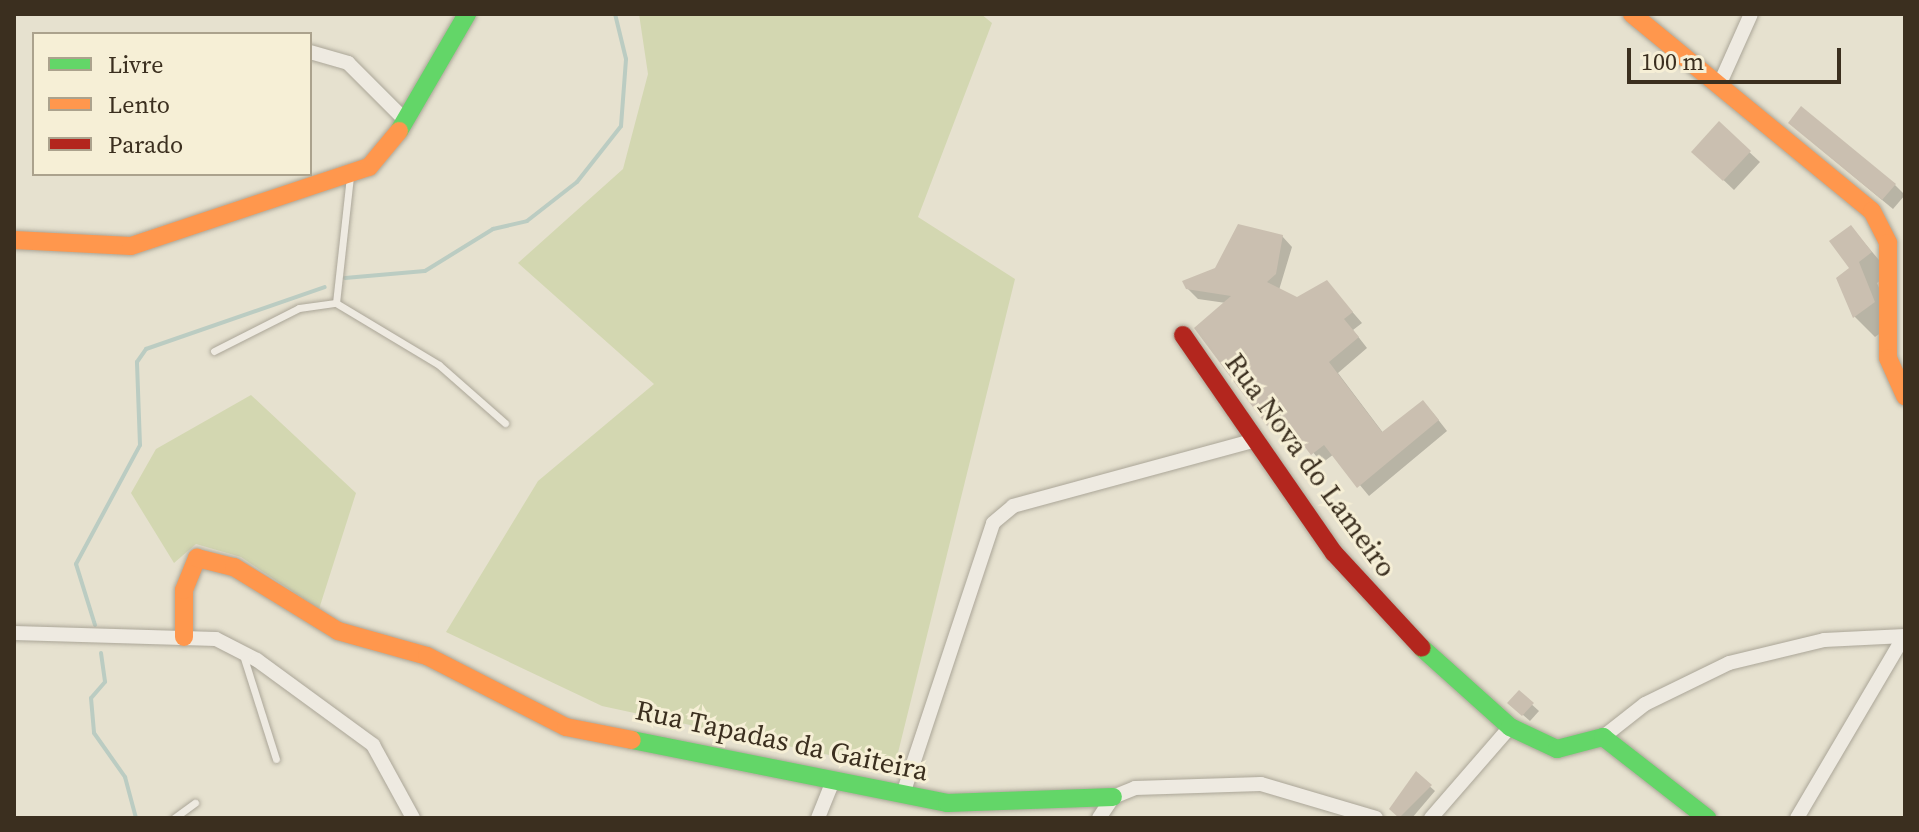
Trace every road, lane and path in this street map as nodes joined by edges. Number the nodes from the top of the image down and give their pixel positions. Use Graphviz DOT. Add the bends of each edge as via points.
graph roads {
  1 [pos="467,14"];
  2 [pos="1632,14"];
  3 [pos="1751,14"];
  4 [pos="312,53"];
  5 [pos="1721,81"];
  6 [pos="406,121"];
  7 [pos="350,175"];
  8 [pos="14,240"];
  9 [pos="336,303"];
  10 [pos="1183,335"];
  11 [pos="214,351"];
  12 [pos="1899,368"];
  13 [pos="1905,396"];
  14 [pos="505,423"];
  15 [pos="1253,441"];
  16 [pos="14,633"];
  17 [pos="1904,636"];
  18 [pos="184,637"];
  19 [pos="242,653"];
  20 [pos="1510,727"];
  21 [pos="1603,737"];
  22 [pos="276,759"];
  23 [pos="832,784"];
  24 [pos="904,791"];
  25 [pos="1113,797"];
  26 [pos="195,803"];
  27 [pos="174,818"];
  28 [pos="413,818"];
  29 [pos="818,818"];
  30 [pos="1099,818"];
  31 [pos="1376,818"];
  32 [pos="1431,818"];
  33 [pos="1707,818"];
  34 [pos="1797,818"];
  1 -- 6 [label="street"];
  2 -- 5 [label="street"];
  3 -- 5 [label="street"];
  4 -- 6 [label="street" via="348,63"];
  5 -- 12 [label="street" via="1862,199 1880,224 1888,243"];
  6 -- 7 [label="street" via="369,167"];
  7 -- 8 [label="street" via="131,246"];
  7 -- 9 [label="lane"];
  9 -- 11 [label="lane" via="299,308"];
  9 -- 14 [label="lane" via="439,365"];
  10 -- 15 [label="street, Rua Nova do Lameiro"];
  12 -- 13 [label="street"];
  15 -- 20 [label="street, Rua Nova do Lameiro" via="1386,612"];
  15 -- 24 [label="street" via="1013,506 993,523"];
  16 -- 18 [label="street"];
  17 -- 21 [label="street" via="1824,640 1729,663 1645,704"];
  17 -- 34 [label="street"];
  18 -- 19 [label="street" via="216,639"];
  18 -- 23 [label="street, Rua Tapadas da Gaiteira" via="184,590 197,558 234,567 338,631 427,656 566,727"];
  19 -- 22 [label="lane"];
  19 -- 28 [label="street" via="373,745"];
  20 -- 21 [label="street, Rua Nova do Lameiro" via="1557,749"];
  20 -- 32 [label="street"];
  21 -- 33 [label="street"];
  23 -- 24 [label="street, Rua Tapadas da Gaiteira"];
  23 -- 29 [label="street"];
  24 -- 25 [label="street, Rua Tapadas da Gaiteira" via="947,803"];
  25 -- 30 [label="street"];
  25 -- 31 [label="street" via="1135,788 1261,784"];
  26 -- 27 [label="lane"];
}
